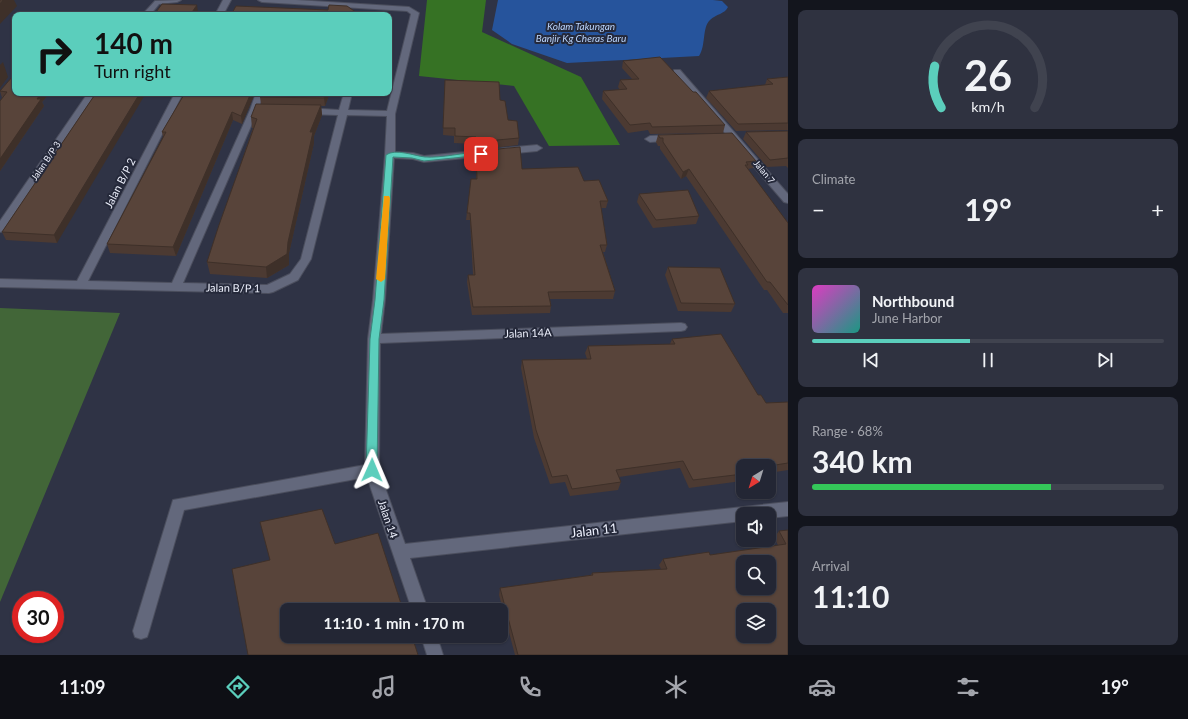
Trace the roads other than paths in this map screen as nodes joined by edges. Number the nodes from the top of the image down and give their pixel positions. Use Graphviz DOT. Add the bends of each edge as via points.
graph roads {
  1 [pos="177,0"];
  2 [pos="227,0"];
  3 [pos="262,0"];
  4 [pos="288,4"];
  5 [pos="370,11"];
  6 [pos="149,12"];
  7 [pos="221,12"];
  8 [pos="677,72"];
  9 [pos="90,96"];
  10 [pos="177,96"];
  11 [pos="260,96"];
  12 [pos="347,96"];
  13 [pos="299,110"];
  14 [pos="343,111"];
  15 [pos="391,114"];
  16 [pos="718,136"];
  17 [pos="738,136"];
  18 [pos="680,138"];
  19 [pos="650,139"];
  20 [pos="537,148"];
  21 [pos="390,155"];
  22 [pos="788,200"];
  23 [pos="0,229"];
  24 [pos="0,283"];
  25 [pos="81,284"];
  26 [pos="176,287"];
  27 [pos="681,327"];
  28 [pos="374,339"];
  29 [pos="372,470"];
  30 [pos="788,509"];
  31 [pos="400,552"];
  32 [pos="418,603"];
  33 [pos="140,631"];
  34 [pos="431,643"];
  35 [pos="435,655"];
  1 -- 6 [label="street" via="157,2"];
  2 -- 7 [label="street"];
  3 -- 4 [label="street"];
  4 -- 5 [label="street"];
  5 -- 15 [label="street, Jalan 14" via="409,9 415,13"];
  8 -- 17 [label="street, Jalan 7"];
  9 -- 23 [label="street, Jalan B/P 3"];
  10 -- 25 [label="street, Jalan B/P 2"];
  11 -- 26 [label="street" via="258,110"];
  12 -- 14 [label="street, Jalan B/P 1"];
  13 -- 14 [label="street"];
  14 -- 15 [label="street"];
  14 -- 26 [label="street, Jalan B/P 1" via="306,258 294,277 269,289"];
  15 -- 21 [label="street, Jalan 14"];
  16 -- 17 [label="street"];
  17 -- 22 [label="street, Jalan 7"];
  18 -- 19 [label="street"];
  20 -- 21 [label="street" via="424,159"];
  21 -- 28 [label="street, Jalan 14"];
  24 -- 25 [label="street, Jalan B/P 1"];
  25 -- 26 [label="street, Jalan B/P 1"];
  27 -- 28 [label="street, Jalan 14A"];
  28 -- 29 [label="street, Jalan 14"];
  29 -- 31 [label="street, Jalan 14"];
  29 -- 33 [label="street" via="178,505"];
  30 -- 31 [label="street, Jalan 11"];
  31 -- 32 [label="street, Jalan 14"];
  34 -- 35 [label="street"];
}
